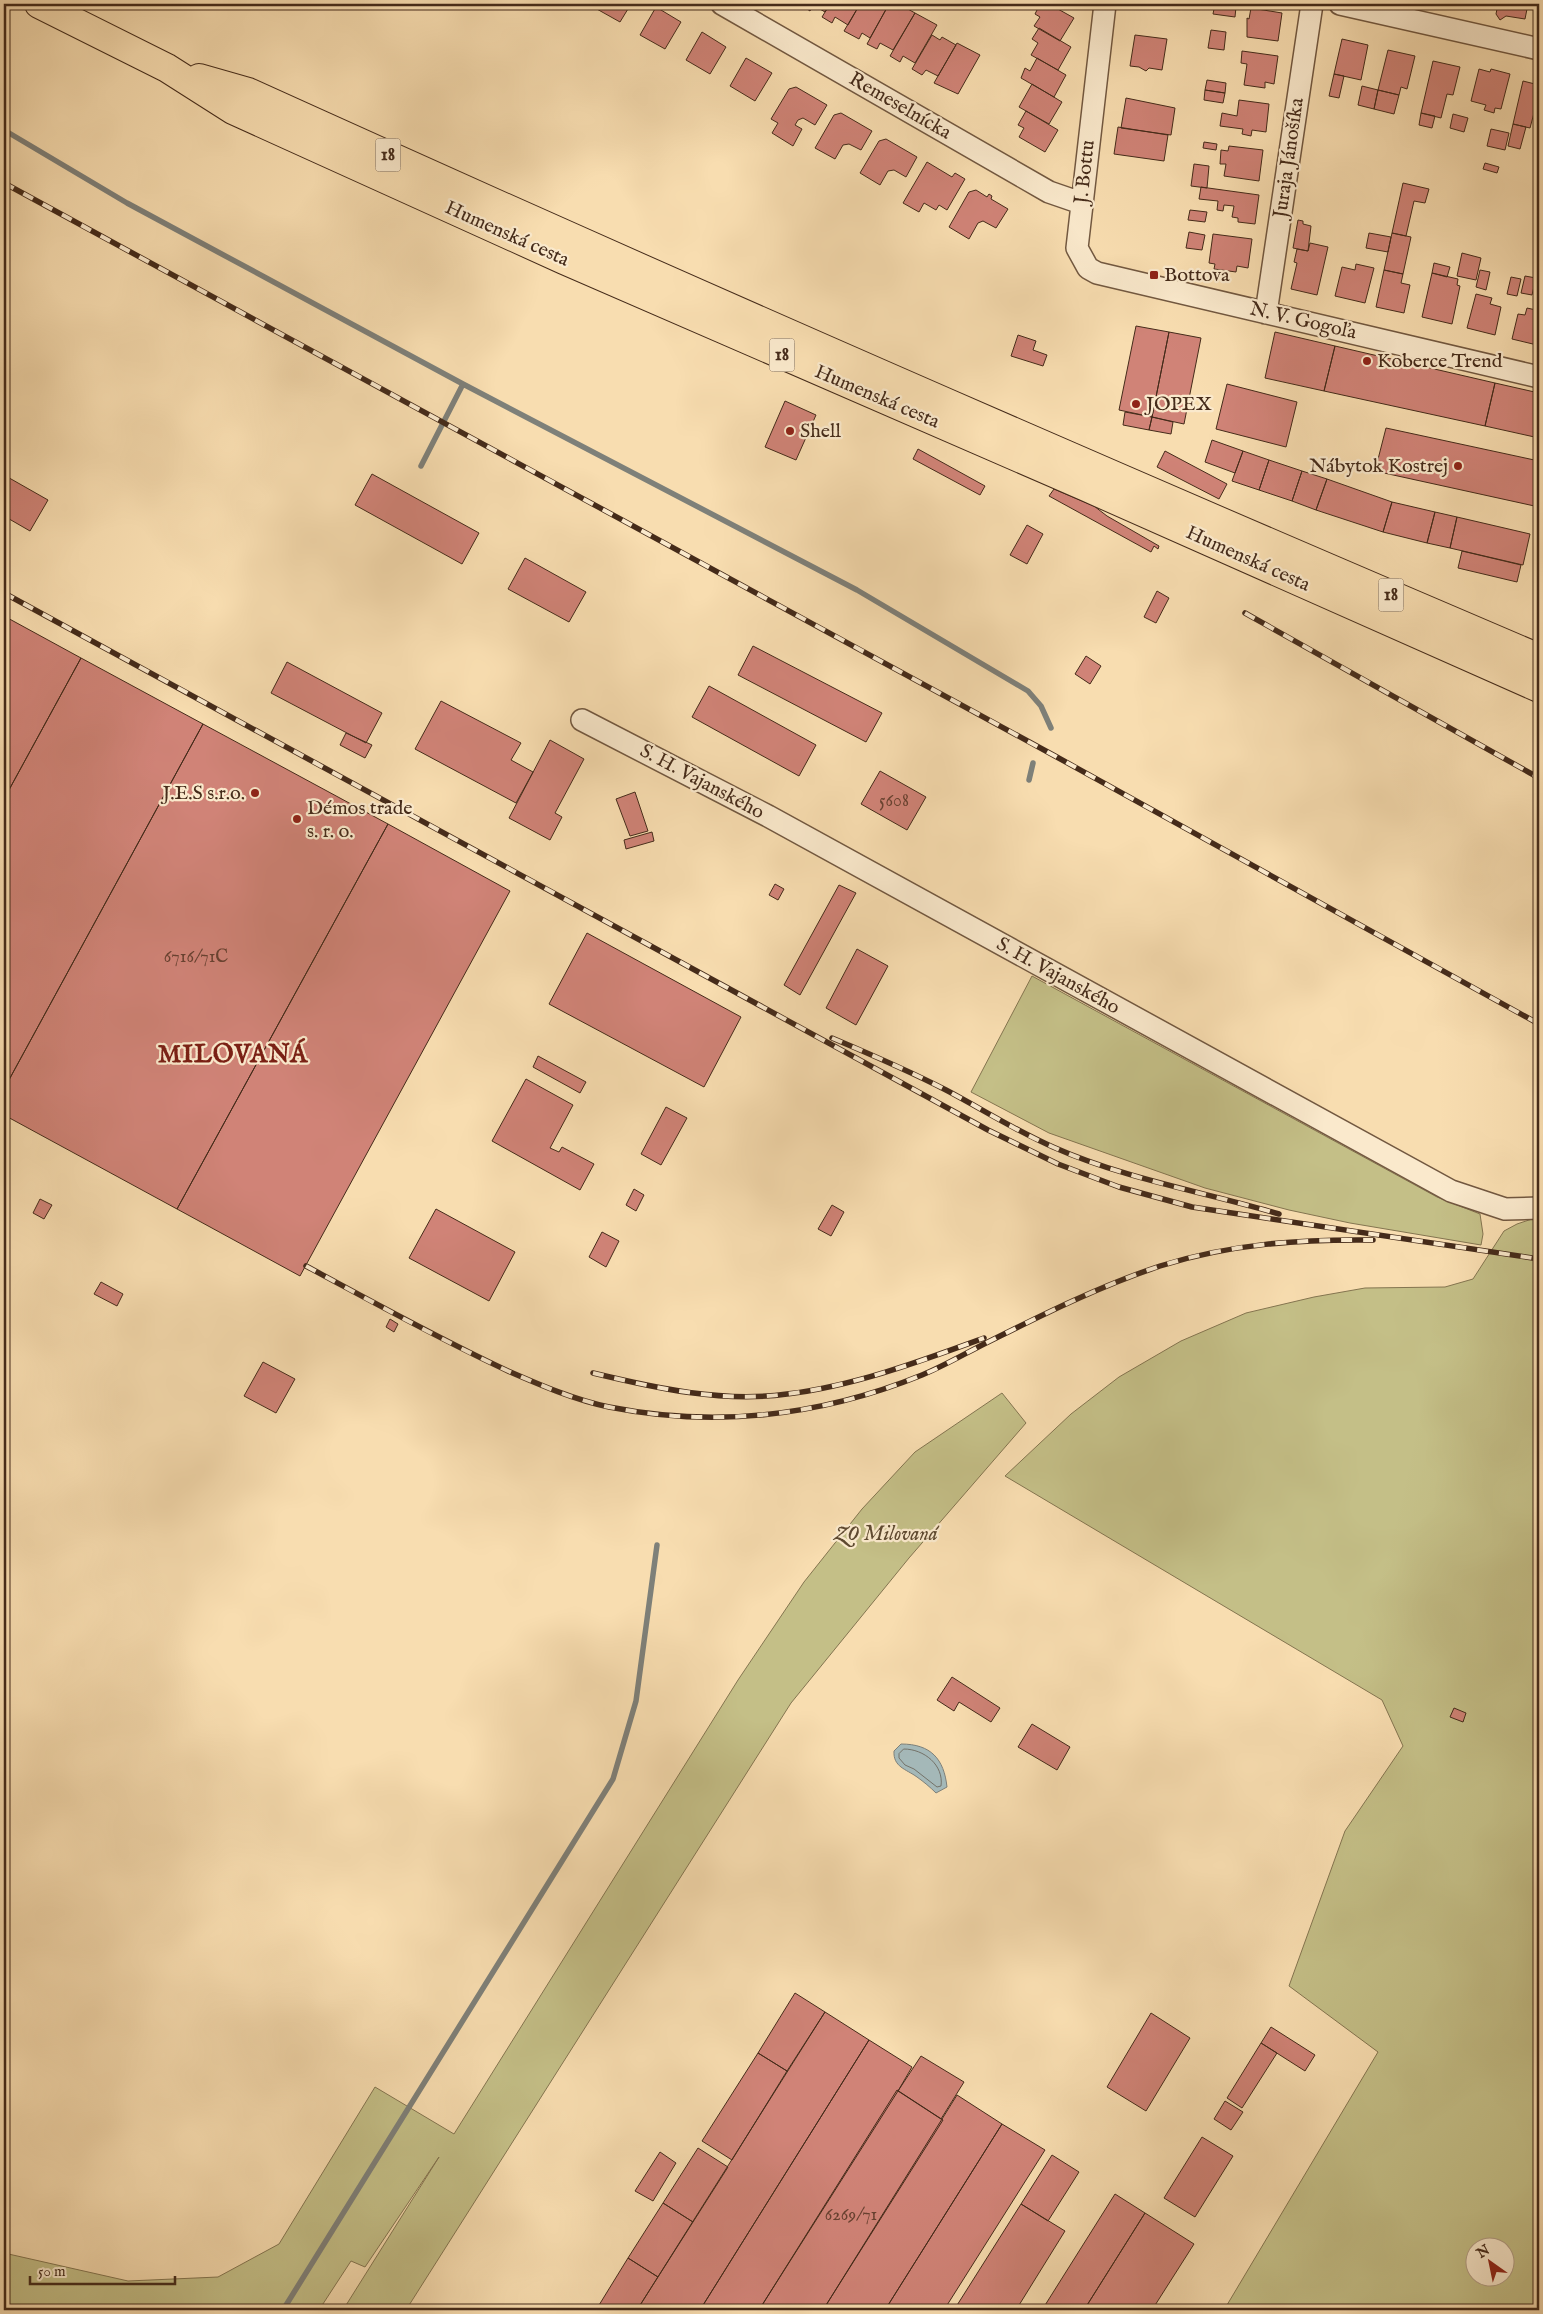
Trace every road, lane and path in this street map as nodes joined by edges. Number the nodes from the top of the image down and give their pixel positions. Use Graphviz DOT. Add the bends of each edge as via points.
graph roads {
  1 [pos="39,4"];
  2 [pos="722,4"];
  3 [pos="1105,4"];
  4 [pos="1312,4"];
  5 [pos="1340,4"];
  6 [pos="1539,48"];
  7 [pos="167,68"];
  8 [pos="1081,203"];
  9 [pos="1155,287"];
  10 [pos="1266,313"];
  11 [pos="1539,376"];
  12 [pos="1539,658"];
  13 [pos="1539,688"];
  14 [pos="582,720"];
  15 [pos="1539,1208"];
  1 -- 7 [label="main road, Humenská cesta / 18"];
  2 -- 8 [label="street, Remeselnícka" via="1049,192"];
  3 -- 8 [label="street, J. Bottu"];
  4 -- 10 [label="street, Juraja Jánošíka"];
  5 -- 6 [label="street"];
  7 -- 12 [label="main road, Humenská cesta / 18" via="248,92 752,319"];
  7 -- 13 [label="main road, Humenská cesta / 18" via="233,110 564,260"];
  8 -- 9 [label="street, J. Bottu" via="1077,248 1088,268 1097,274"];
  9 -- 10 [label="street, N. V. Gogoľa"];
  10 -- 11 [label="street, N. V. Gogoľa"];
  14 -- 15 [label="street, S. H. Vajanského" via="768,816 1451,1191 1505,1209"];
}
